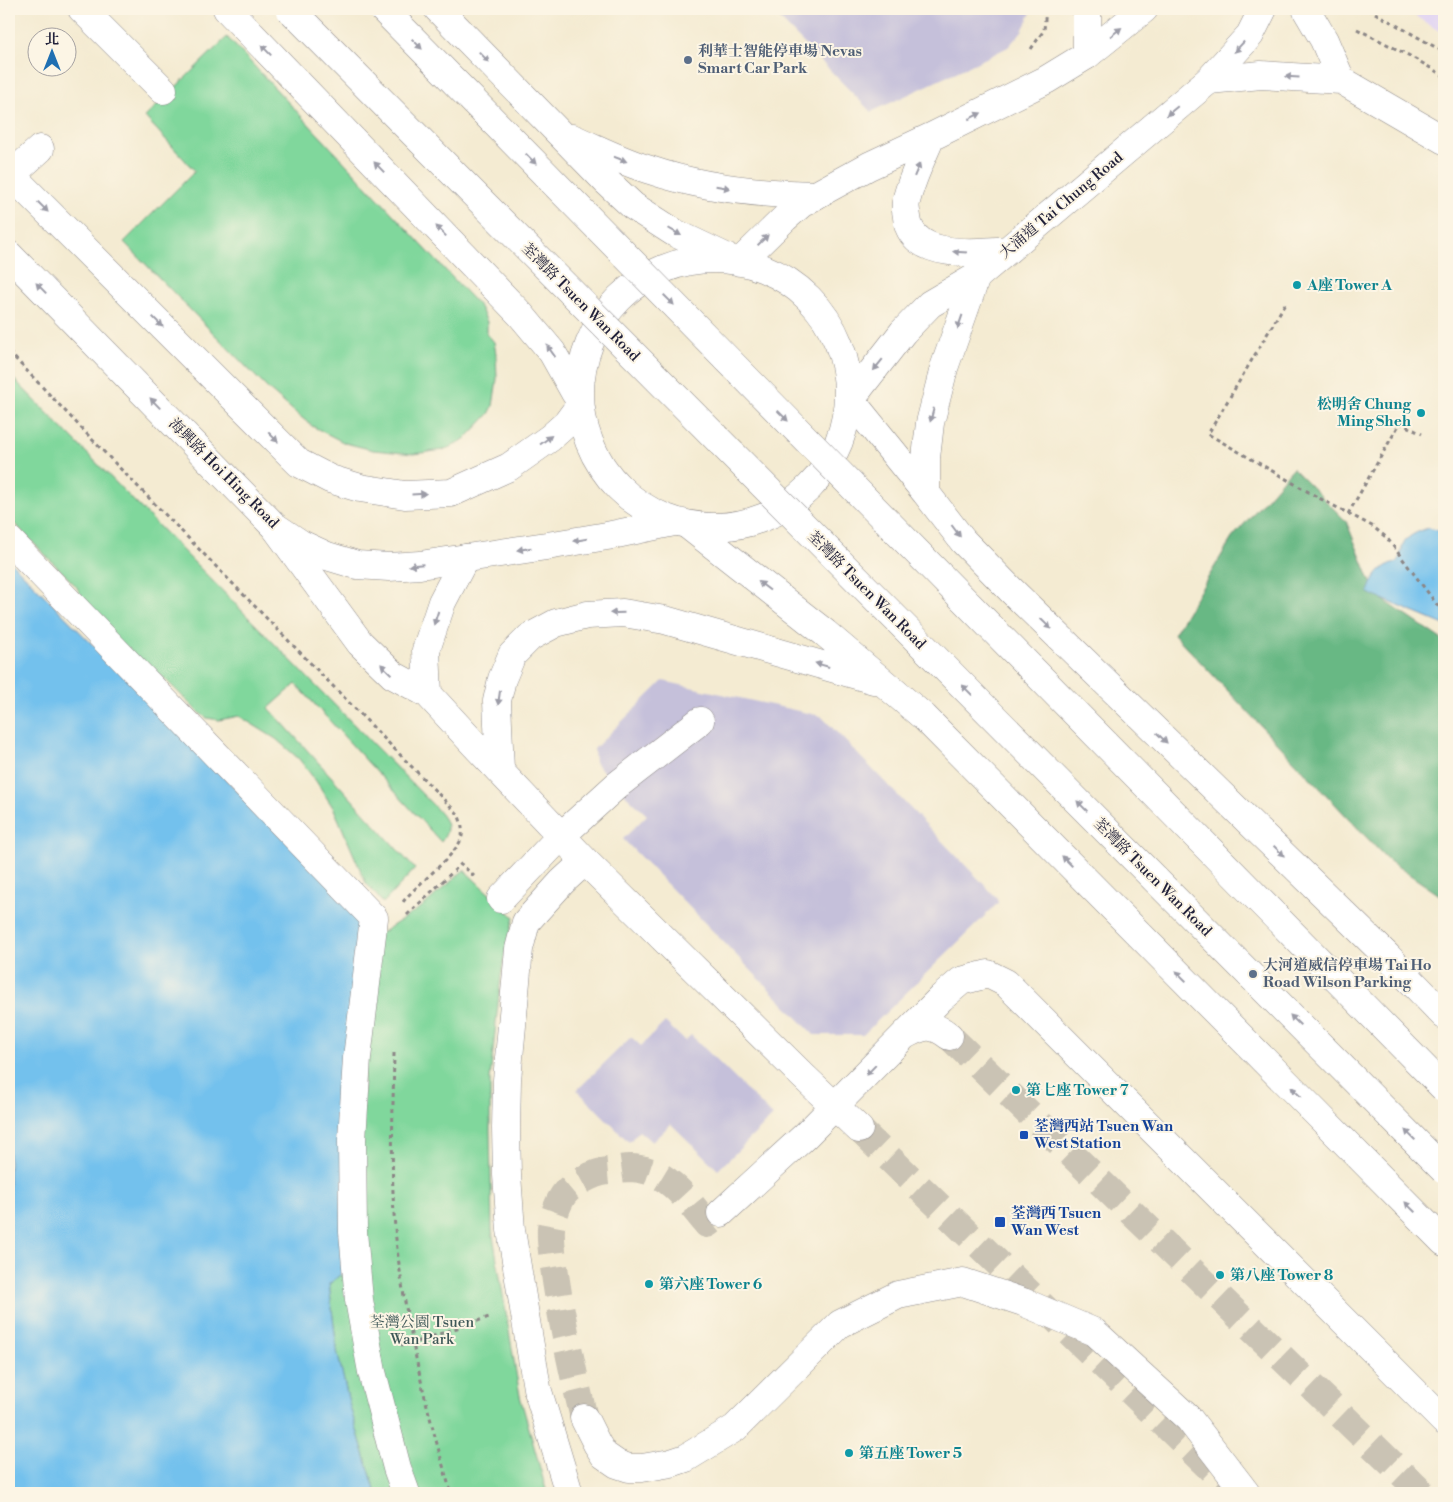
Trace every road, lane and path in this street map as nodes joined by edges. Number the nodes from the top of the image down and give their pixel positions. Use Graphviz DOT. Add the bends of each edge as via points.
graph roads {
  1 [pos="82,9"];
  2 [pos="227,9"];
  3 [pos="290,9"];
  4 [pos="383,9"];
  5 [pos="438,9"];
  6 [pos="1087,9"];
  7 [pos="1144,9"];
  8 [pos="1263,9"];
  9 [pos="1368,9"];
  10 [pos="1307,10"];
  11 [pos="1354,27"];
  12 [pos="1444,52"];
  13 [pos="1087,55"];
  14 [pos="1444,76"];
  15 [pos="1209,80"];
  16 [pos="1340,80"];
  17 [pos="163,90"];
  18 [pos="560,132"];
  19 [pos="931,137"];
  20 [pos="1444,140"];
  21 [pos="40,148"];
  22 [pos="10,174"];
  23 [pos="816,195"];
  24 [pos="1008,250"];
  25 [pos="9,255"];
  26 [pos="735,260"];
  27 [pos="976,277"];
  28 [pos="1285,304"];
  29 [pos="9,352"];
  30 [pos="576,400"];
  31 [pos="853,400"];
  32 [pos="1422,434"];
  33 [pos="926,493"];
  34 [pos="1348,514"];
  35 [pos="682,524"];
  36 [pos="274,526"];
  37 [pos="9,540"];
  38 [pos="465,558"];
  39 [pos="1444,612"];
  40 [pos="885,684"];
  41 [pos="428,694"];
  42 [pos="700,721"];
  43 [pos="500,770"];
  44 [pos="561,836"];
  45 [pos="585,861"];
  46 [pos="461,864"];
  47 [pos="501,899"];
  48 [pos="401,904"];
  49 [pos="405,920"];
  50 [pos="1444,1015"];
  51 [pos="905,1034"];
  52 [pos="950,1036"];
  53 [pos="394,1046"];
  54 [pos="1444,1088"];
  55 [pos="835,1107"];
  56 [pos="859,1129"];
  57 [pos="1444,1170"];
  58 [pos="721,1213"];
  59 [pos="1444,1242"];
  60 [pos="490,1316"];
  61 [pos="413,1343"];
  62 [pos="396,1346"];
  63 [pos="584,1418"];
  64 [pos="1444,1421"];
  65 [pos="406,1493"];
  66 [pos="451,1493"];
  67 [pos="568,1493"];
  68 [pos="1246,1493"];
  1 -- 17 [label="main road"];
  30 -- 2 [label="main road, one-way" via="552,352 521,315"];
  57 -- 3 [label="main road, 荃灣路 Tsuen Wan Road, one-way, bridge"];
  4 -- 54 [label="main road, one-way, bridge"];
  5 -- 18 [label="main road, one-way"];
  6 -- 13 [label="main road"];
  13 -- 7 [label="main road, one-way"];
  8 -- 15 [label="main road, 大涌道 Tai Chung Road, one-way" via="1250,35"];
  9 -- 12 [label="path"];
  10 -- 16 [label="main road" via="1324,40"];
  11 -- 14 [label="path"];
  19 -- 13 [label="main road, one-way" via="1046,80"];
  16 -- 15 [label="main road, one-way" via="1261,75"];
  15 -- 24 [label="main road, 大涌道 Tai Chung Road, one-way"];
  16 -- 20 [label="main road"];
  18 -- 23 [label="main road, one-way" via="650,170 687,180 725,188"];
  18 -- 26 [label="main road, one-way" via="633,206 675,233"];
  19 -- 23 [label="main road"];
  24 -- 19 [label="main road, one-way" via="964,253 933,248 917,238 908,225 906,204"];
  21 -- 22 [label="main road"];
  22 -- 30 [label="main road, one-way" via="299,463 330,479 360,488 405,495 451,493 510,467 550,438 566,423"];
  26 -- 23 [label="main road, one-way"];
  24 -- 27 [label="main road, 大涌道 Tai Chung Road"];
  36 -- 25 [label="main road, 海興路 Hoi Hing Road, one-way"];
  26 -- 30 [label="main road" via="672,264 646,273 616,294 582,358"];
  26 -- 31 [label="main road" via="772,277 817,311 833,333 845,362"];
  27 -- 31 [label="main road, 大涌道 Tai Chung Road, one-way" via="930,304 903,332"];
  27 -- 33 [label="main road, one-way" via="944,368 930,423"];
  28 -- 34 [label="path" via="1208,434"];
  29 -- 48 [label="path" via="458,814 462,826 459,844"];
  30 -- 35 [label="main road" via="585,430 620,484 655,514"];
  31 -- 33 [label="main road"];
  31 -- 35 [label="main road, 海興路 Hoi Hing Road" via="838,451 825,474 803,499 774,517 738,525"];
  32 -- 34 [label="path" via="1400,423"];
  33 -- 50 [label="main road, one-way" via="963,541 1010,590"];
  34 -- 39 [label="path" via="1387,538"];
  35 -- 38 [label="main road, 海興路 Hoi Hing Road, one-way"];
  40 -- 35 [label="main road, one-way" via="803,616"];
  38 -- 36 [label="main road, 海興路 Hoi Hing Road, one-way" via="413,566 357,565 300,544"];
  41 -- 36 [label="main road, one-way" via="393,675 360,644"];
  37 -- 65 [label="main road" via="374,918 357,1058 352,1140 353,1232 359,1300 372,1372"];
  38 -- 41 [label="main road, one-way" via="442,602 426,650"];
  40 -- 43 [label="main road, one-way" via="666,620 623,613 588,615 556,623 530,637 512,655 497,701"];
  59 -- 40 [label="main road, one-way" via="924,717"];
  41 -- 43 [label="main road"];
  42 -- 44 [label="main road" via="616,786"];
  43 -- 44 [label="main road"];
  44 -- 45 [label="main road"];
  44 -- 47 [label="main road"];
  45 -- 55 [label="main road"];
  45 -- 67 [label="main road" via="526,922 519,949 507,1080 509,1202 515,1257 537,1388"];
  46 -- 49 [label="path" via="408,912"];
  51 -- 52 [label="main road" via="928,1026 939,1028"];
  51 -- 55 [label="main road, one-way"];
  51 -- 64 [label="main road" via="961,981 988,974 1006,983"];
  53 -- 61 [label="path" via="394,1204 399,1264"];
  55 -- 56 [label="main road"];
  55 -- 58 [label="main road"];
  60 -- 61 [label="path"];
  61 -- 62 [label="path"];
  61 -- 66 [label="path"];
  63 -- 68 [label="main road" via="604,1455 616,1464 642,1468 686,1458 735,1428 840,1324 898,1295 963,1282 1023,1302 1094,1332 1189,1419"];
}
